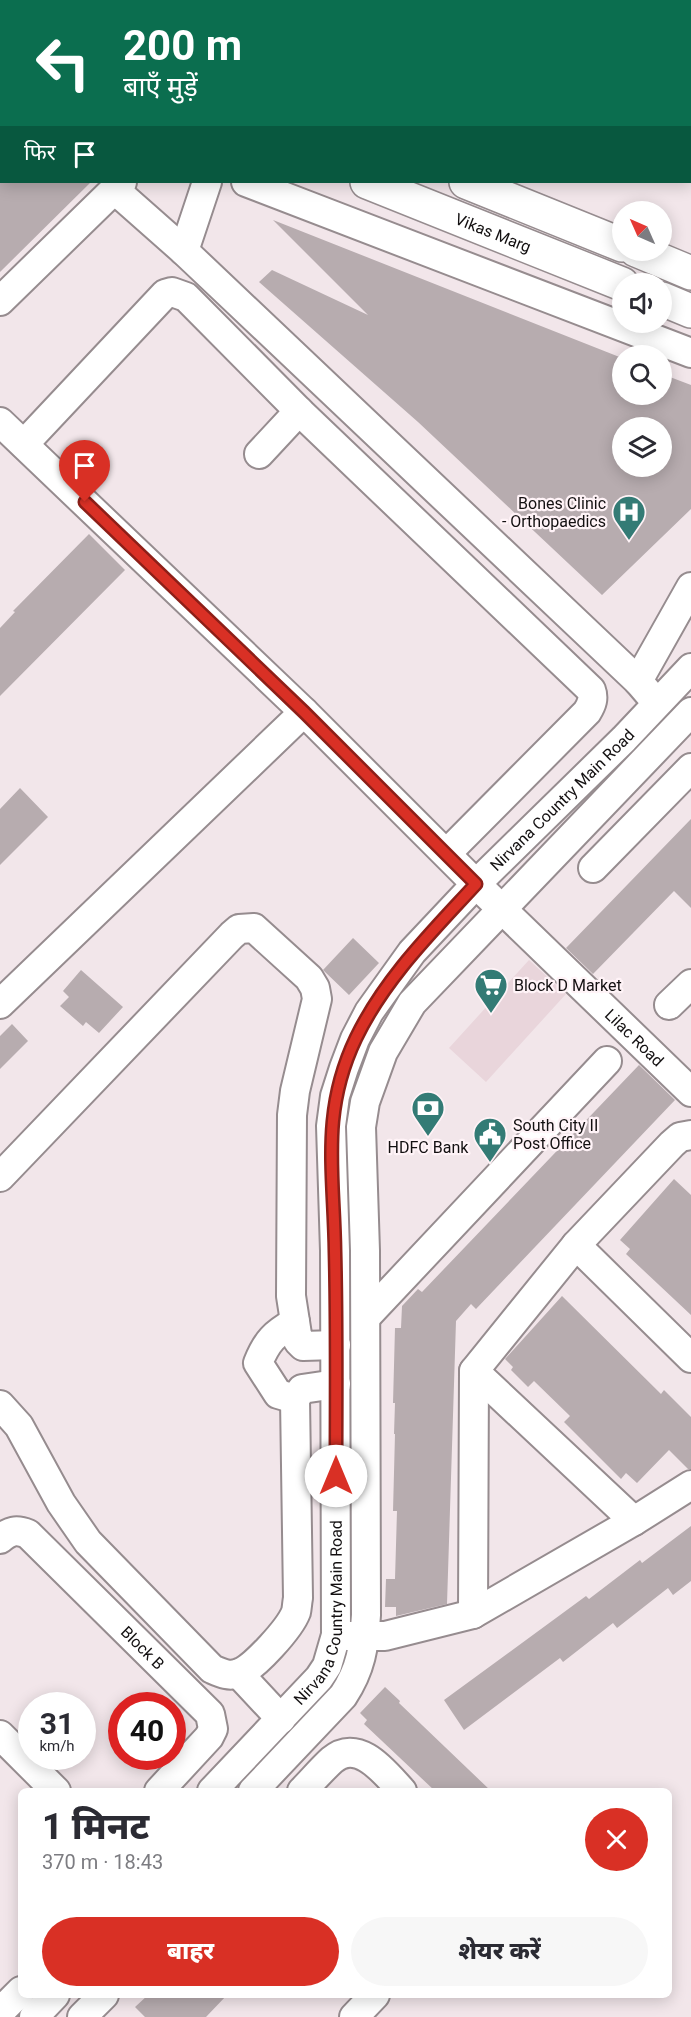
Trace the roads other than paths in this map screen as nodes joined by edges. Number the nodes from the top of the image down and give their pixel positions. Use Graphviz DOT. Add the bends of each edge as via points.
graph roads {
  1 [pos="207,183"];
  2 [pos="249,183"];
  3 [pos="370,183"];
  4 [pos="468,183"];
  5 [pos="119,186"];
  6 [pos="507,199"];
  7 [pos="493,232"];
  8 [pos="612,241"];
  9 [pos="184,251"];
  10 [pos="662,261"];
  11 [pos="691,273"];
  12 [pos="612,280"];
  13 [pos="0,301"];
  14 [pos="672,303"];
  15 [pos="691,311"];
  16 [pos="691,353"];
  17 [pos="299,411"];
  18 [pos="0,422"];
  19 [pos="24,444"];
  20 [pos="258,454"];
  21 [pos="691,586"];
  22 [pos="691,668"];
  23 [pos="638,681"];
  24 [pos="658,704"];
  25 [pos="304,712"];
  26 [pos="691,712"];
  27 [pos="691,768"];
  28 [pos="447,853"];
  29 [pos="593,868"];
  30 [pos="476,884"];
  31 [pos="502,907"];
  32 [pos="691,984"];
  33 [pos="0,1004"];
  34 [pos="669,1005"];
  35 [pos="607,1061"];
  36 [pos="691,1092"];
  37 [pos="691,1135"];
  38 [pos="0,1177"];
  39 [pos="576,1245"];
  40 [pos="366,1317"];
  41 [pos="295,1322"];
  42 [pos="336,1345"];
  43 [pos="691,1358"];
  44 [pos="474,1371"];
  45 [pos="336,1384"];
  46 [pos="295,1399"];
  47 [pos="0,1405"];
  48 [pos="691,1485"];
  49 [pos="634,1521"];
  50 [pos="0,1539"];
  51 [pos="473,1614"];
  52 [pos="336,1635"];
  53 [pos="365,1637"];
  54 [pos="239,1674"];
  55 [pos="281,1719"];
  56 [pos="0,1735"];
  57 [pos="53,1788"];
  58 [pos="162,1788"];
  59 [pos="215,1788"];
  60 [pos="256,1788"];
  61 [pos="306,1788"];
  62 [pos="399,1788"];
  63 [pos="18,1993"];
  64 [pos="52,1998"];
  65 [pos="101,1998"];
  66 [pos="372,1998"];
  67 [pos="0,2012"];
  68 [pos="34,2017"];
  69 [pos="82,2017"];
  70 [pos="354,2017"];
  1 -- 9 [label="street"];
  2 -- 16 [label="street"];
  3 -- 7 [label="main road, Vikas Marg"];
  4 -- 6 [label="main road"];
  5 -- 9 [label="street"];
  5 -- 13 [label="street"];
  6 -- 7 [label="main road"];
  6 -- 8 [label="main road"];
  7 -- 12 [label="main road, Vikas Marg"];
  9 -- 23 [label="street"];
  10 -- 11 [label="main road"];
  14 -- 15 [label="main road"];
  17 -- 19 [label="street" via="186,297 172,292 165,294"];
  17 -- 20 [label="street"];
  17 -- 28 [label="street" via="591,690 593,696 587,712"];
  18 -- 19 [label="street, Lilac Road"];
  19 -- 25 [label="street, Lilac Road"];
  21 -- 23 [label="street"];
  22 -- 24 [label="street, Nirvana Country Main Road"];
  23 -- 24 [label="street"];
  24 -- 30 [label="street, Nirvana Country Main Road"];
  25 -- 28 [label="street, Lilac Road"];
  25 -- 33 [label="street"];
  26 -- 31 [label="street, Nirvana Country Main Road"];
  27 -- 29 [label="street"];
  28 -- 30 [label="street, Lilac Road"];
  30 -- 31 [label="street, Lilac Road"];
  30 -- 42 [label="street, Nirvana Country Main Road" via="412,952 376,1003 355,1039 335,1096 331,1167"];
  31 -- 36 [label="street, Lilac Road"];
  31 -- 40 [label="street, Nirvana Country Main Road" via="412,1003 372,1078 361,1127"];
  32 -- 34 [label="street"];
  35 -- 40 [label="street"];
  37 -- 39 [label="street" via="672,1144"];
  38 -- 41 [label="street" via="232,934 254,928 309,978 317,999 292,1115 291,1296"];
  39 -- 43 [label="street"];
  39 -- 44 [label="street"];
  40 -- 53 [label="street, Nirvana Country Main Road"];
  41 -- 42 [label="street" via="298,1341 303,1346"];
  41 -- 46 [label="street" via="266,1345 258,1363 278,1394"];
  42 -- 45 [label="street, Nirvana Country Main Road"];
  44 -- 49 [label="street"];
  44 -- 51 [label="street"];
  45 -- 46 [label="street" via="302,1389"];
  45 -- 52 [label="street, Nirvana Country Main Road"];
  46 -- 54 [label="street" via="296,1612 250,1668"];
  47 -- 54 [label="street" via="19,1426 61,1503 88,1542 212,1669 226,1675"];
  48 -- 49 [label="street"];
  49 -- 51 [label="street"];
  50 -- 58 [label="street, Block B" via="15,1530 28,1534 210,1714 210,1737"];
  51 -- 53 [label="street" via="385,1636"];
  52 -- 53 [label="street"];
  52 -- 55 [label="street, Nirvana Country Main Road" via="327,1666"];
  53 -- 60 [label="street, Nirvana Country Main Road" via="361,1663 343,1696"];
  54 -- 55 [label="street"];
  55 -- 59 [label="street, Nirvana Country Main Road"];
  56 -- 57 [label="street"];
  61 -- 62 [label="street" via="334,1758 350,1753 373,1761"];
  63 -- 67 [label="street"];
  64 -- 68 [label="street"];
  65 -- 69 [label="street"];
  66 -- 70 [label="street"];
}
